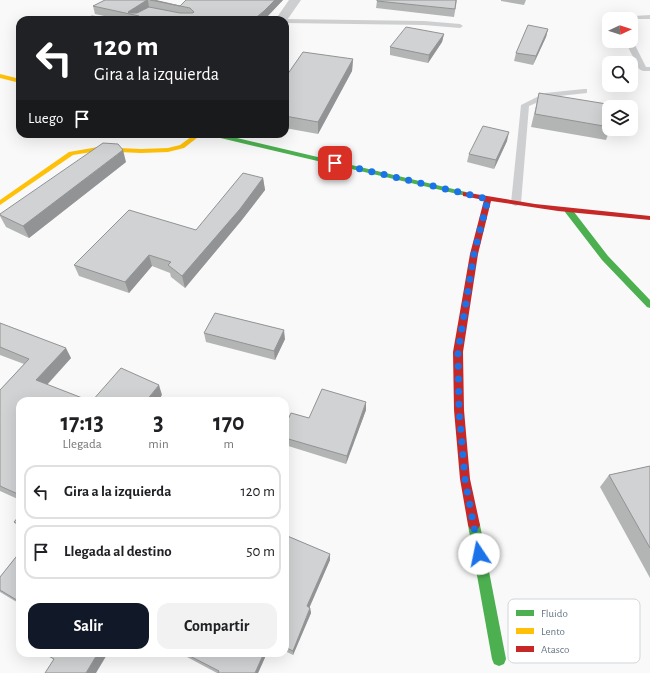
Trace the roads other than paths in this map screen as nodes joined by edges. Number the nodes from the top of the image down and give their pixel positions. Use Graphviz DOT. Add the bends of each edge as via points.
graph roads {
  1 [pos="295,0"];
  2 [pos="284,16"];
  3 [pos="650,17"];
  4 [pos="638,18"];
  5 [pos="289,22"];
  6 [pos="460,26"];
  7 [pos="632,48"];
  8 [pos="650,69"];
  9 [pos="0,76"];
  10 [pos="16,80"];
  11 [pos="584,91"];
  12 [pos="194,138"];
  13 [pos="229,138"];
  14 [pos="488,199"];
  15 [pos="0,203"];
  16 [pos="516,203"];
  17 [pos="568,210"];
  18 [pos="650,218"];
  19 [pos="650,305"];
  20 [pos="499,659"];
  1 -- 2 [label="street"];
  3 -- 4 [label="lane"];
  5 -- 6 [label="lane" via="424,23"];
  7 -- 8 [label="lane" via="643,69"];
  9 -- 10 [label="street"];
  11 -- 16 [label="lane" via="548,95 525,105"];
  12 -- 15 [label="street" via="183,146 166,151 148,153 83,149 71,153"];
  13 -- 14 [label="street"];
  14 -- 16 [label="street"];
  14 -- 20 [label="street" via="474,254 458,352 459,410 465,479"];
  16 -- 17 [label="street"];
  17 -- 18 [label="street"];
  17 -- 19 [label="street" via="605,258"];
}
